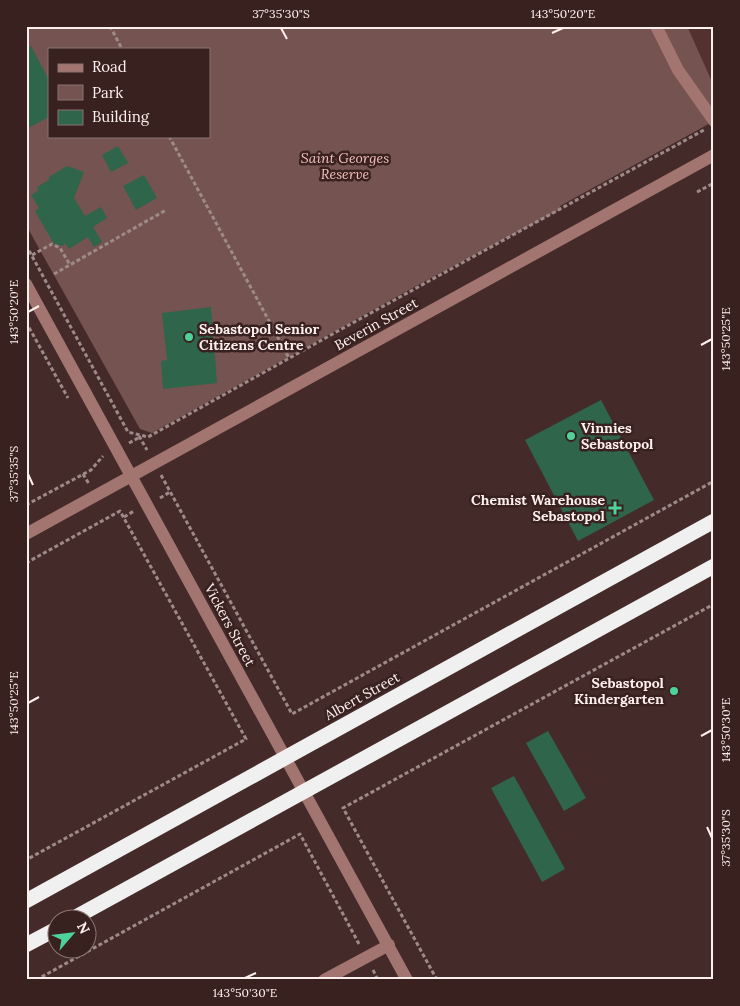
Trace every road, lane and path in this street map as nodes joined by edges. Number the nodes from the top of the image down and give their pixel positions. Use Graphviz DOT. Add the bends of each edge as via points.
graph roads {
  1 [pos="110,26"];
  2 [pos="656,26"];
  3 [pos="121,48"];
  4 [pos="710,125"];
  5 [pos="170,138"];
  6 [pos="714,155"];
  7 [pos="714,183"];
  8 [pos="696,192"];
  9 [pos="166,210"];
  10 [pos="26,245"];
  11 [pos="32,255"];
  12 [pos="70,265"];
  13 [pos="54,274"];
  14 [pos="26,284"];
  15 [pos="26,322"];
  16 [pos="289,358"];
  17 [pos="68,398"];
  18 [pos="139,435"];
  19 [pos="97,449"];
  20 [pos="154,463"];
  21 [pos="131,476"];
  22 [pos="714,481"];
  23 [pos="26,505"];
  24 [pos="714,521"];
  25 [pos="26,534"];
  26 [pos="26,564"];
  27 [pos="714,566"];
  28 [pos="714,604"];
  29 [pos="285,757"];
  30 [pos="304,791"];
  31 [pos="26,860"];
  32 [pos="26,901"];
  33 [pos="92,908"];
  34 [pos="48,933"];
  35 [pos="389,944"];
  36 [pos="26,945"];
  37 [pos="366,957"];
  38 [pos="36,980"];
  39 [pos="324,980"];
  40 [pos="407,980"];
  41 [pos="437,980"];
  1 -- 3 [label="path"];
  2 -- 4 [label="street"];
  4 -- 16 [label="path"];
  5 -- 16 [label="path"];
  6 -- 20 [label="street, Beverin Street"];
  7 -- 8 [label="path"];
  9 -- 12 [label="path"];
  10 -- 11 [label="path"];
  11 -- 12 [label="path" via="52,244 60,248"];
  11 -- 18 [label="path" via="128,432"];
  12 -- 13 [label="path"];
  14 -- 21 [label="street, Vickers Street"];
  15 -- 17 [label="path"];
  16 -- 18 [label="path" via="148,437"];
  18 -- 20 [label="path"];
  19 -- 23 [label="path" via="101,458 91,470"];
  20 -- 21 [label="street, Beverin Street"];
  20 -- 22 [label="path" via="292,714"];
  21 -- 25 [label="street, Beverin Street"];
  21 -- 29 [label="street, Vickers Street"];
  24 -- 29 [label="highway, Albert Street"];
  26 -- 31 [label="path" via="120,511 246,739"];
  27 -- 30 [label="highway"];
  28 -- 41 [label="path" via="343,808"];
  29 -- 30 [label="street, Vickers Street"];
  29 -- 32 [label="highway, Albert Street"];
  30 -- 33 [label="highway"];
  30 -- 35 [label="street, Vickers Street"];
  34 -- 36 [label="highway"];
  35 -- 37 [label="street"];
  35 -- 40 [label="street, Vickers Street"];
  37 -- 38 [label="path" via="300,834"];
  37 -- 39 [label="street"];
}
